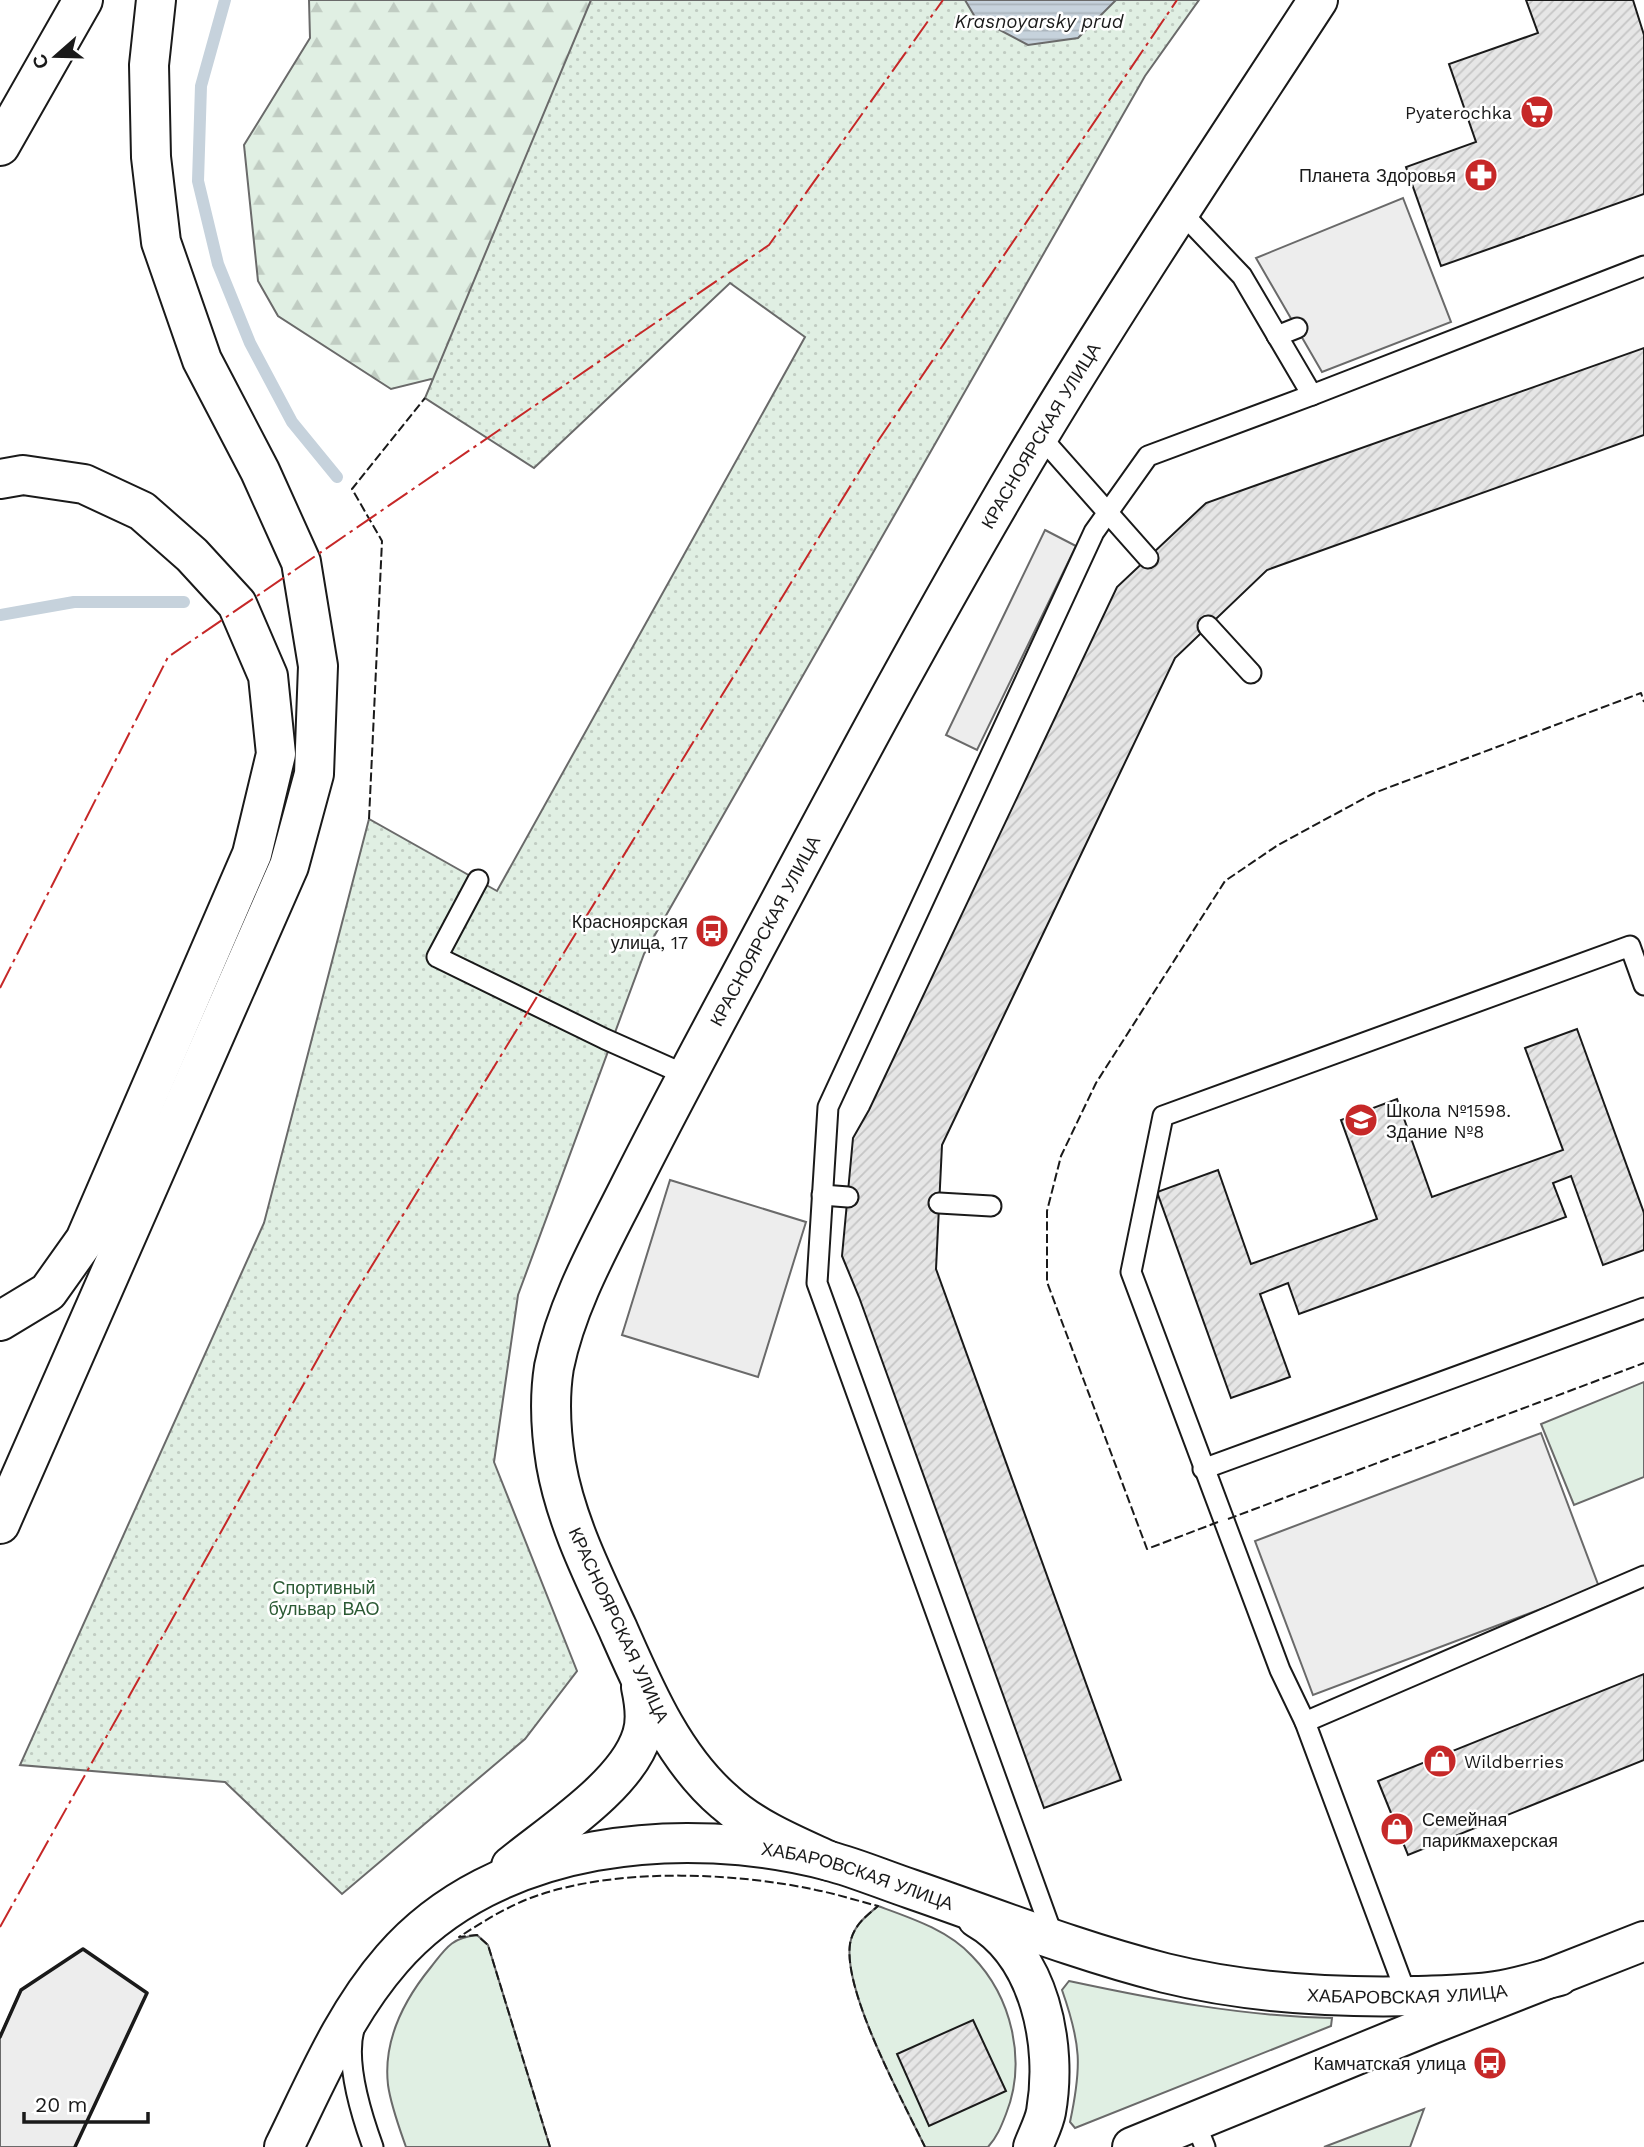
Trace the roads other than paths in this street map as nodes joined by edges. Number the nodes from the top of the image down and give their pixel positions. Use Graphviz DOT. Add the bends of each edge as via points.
graph roads {
  1 [pos="83,0"];
  2 [pos="156,0"];
  3 [pos="1318,0"];
  4 [pos="0,146"];
  5 [pos="1180,211"];
  6 [pos="1644,266"];
  7 [pos="1297,328"];
  8 [pos="1278,336"];
  9 [pos="1312,395"];
  10 [pos="1040,436"];
  11 [pos="0,479"];
  12 [pos="1107,511"];
  13 [pos="1148,558"];
  14 [pos="1208,626"];
  15 [pos="1251,673"];
  16 [pos="478,880"];
  17 [pos="1644,985"];
  18 [pos="686,1075"];
  19 [pos="822,1195"];
  20 [pos="848,1197"];
  21 [pos="939,1203"];
  22 [pos="991,1206"];
  23 [pos="1644,1308"];
  24 [pos="0,1321"];
  25 [pos="1203,1469"];
  26 [pos="0,1524"];
  27 [pos="1644,1576"];
  28 [pos="637,1671"];
  29 [pos="1305,1722"];
  30 [pos="829,1861"];
  31 [pos="485,1887"];
  32 [pos="951,1903"];
  33 [pos="1054,1939"];
  34 [pos="1644,1941"];
  35 [pos="1559,1976"];
  36 [pos="364,1994"];
  37 [pos="1407,1996"];
  38 [pos="1200,2135"];
  39 [pos="284,2147"];
  40 [pos="373,2147"];
  41 [pos="1032,2147"];
  42 [pos="1132,2147"];
  1 -- 4 [label="main road"];
  2 -- 26 [label="main road" via="149,92 161,243 202,360 301,562 318,666 314,774 289,866"];
  3 -- 5 [label="main road, КРАСНОЯРСКАЯ УЛИЦА"];
  5 -- 8 [label="lane" via="1242,276"];
  5 -- 10 [label="main road, КРАСНОЯРСКАЯ УЛИЦА"];
  6 -- 9 [label="lane"];
  7 -- 8 [label="lane"];
  8 -- 9 [label="lane"];
  9 -- 12 [label="lane" via="1148,456"];
  10 -- 12 [label="lane"];
  10 -- 18 [label="main road, КРАСНОЯРСКАЯ УЛИЦА" via="905,669"];
  11 -- 24 [label="main road" via="23,475 84,484 142,511 192,555 237,604 268,676 276,754 252,854 85,1240 48,1292"];
  12 -- 13 [label="lane"];
  12 -- 19 [label="lane" via="828,1107"];
  14 -- 15 [label="lane"];
  16 -- 18 [label="lane" via="437,957"];
  17 -- 25 [label="lane" via="1630,946 1163,1116 1131,1272"];
  18 -- 28 [label="main road, КРАСНОЯРСКАЯ УЛИЦА" via="595,1254 568,1319 554,1370 552,1430 571,1520"];
  19 -- 20 [label="lane"];
  19 -- 33 [label="lane" via="817,1283"];
  21 -- 22 [label="lane"];
  23 -- 25 [label="lane"];
  25 -- 29 [label="lane" via="1280,1670"];
  27 -- 29 [label="lane"];
  28 -- 30 [label="main road, КРАСНОЯРСКАЯ УЛИЦА" via="696,1773 725,1803 767,1832"];
  28 -- 31 [label="main road" via="644,1700 643,1733 632,1756 609,1786"];
  29 -- 37 [label="lane"];
  30 -- 31 [label="main road, ХАБАРОВСКАЯ УЛИЦА" via="754,1847 682,1843 620,1847 570,1856"];
  30 -- 32 [label="main road, ХАБАРОВСКАЯ УЛИЦА"];
  31 -- 36 [label="main road, ХАБАРОВСКАЯ УЛИЦА" via="422,1930"];
  32 -- 33 [label="main road, ХАБАРОВСКАЯ УЛИЦА"];
  32 -- 41 [label="main road" via="985,1923 1013,1950 1036,1992 1051,2066 1046,2114"];
  33 -- 37 [label="main road, ХАБАРОВСКАЯ УЛИЦА" via="1169,1974 1234,1985 1302,1993"];
  34 -- 35 [label="main road, ХАБАРОВСКАЯ УЛИЦА"];
  35 -- 37 [label="main road, ХАБАРОВСКАЯ УЛИЦА" via="1498,1991"];
  35 -- 38 [label="main road, ХАБАРОВСКАЯ УЛИЦА" via="1430,2025"];
  36 -- 39 [label="main road, ХАБАРОВСКАЯ УЛИЦА" via="337,2038"];
  36 -- 40 [label="lane" via="351,2042 356,2086"];
  38 -- 42 [label="main road, ХАБАРОВСКАЯ УЛИЦА"];
}
